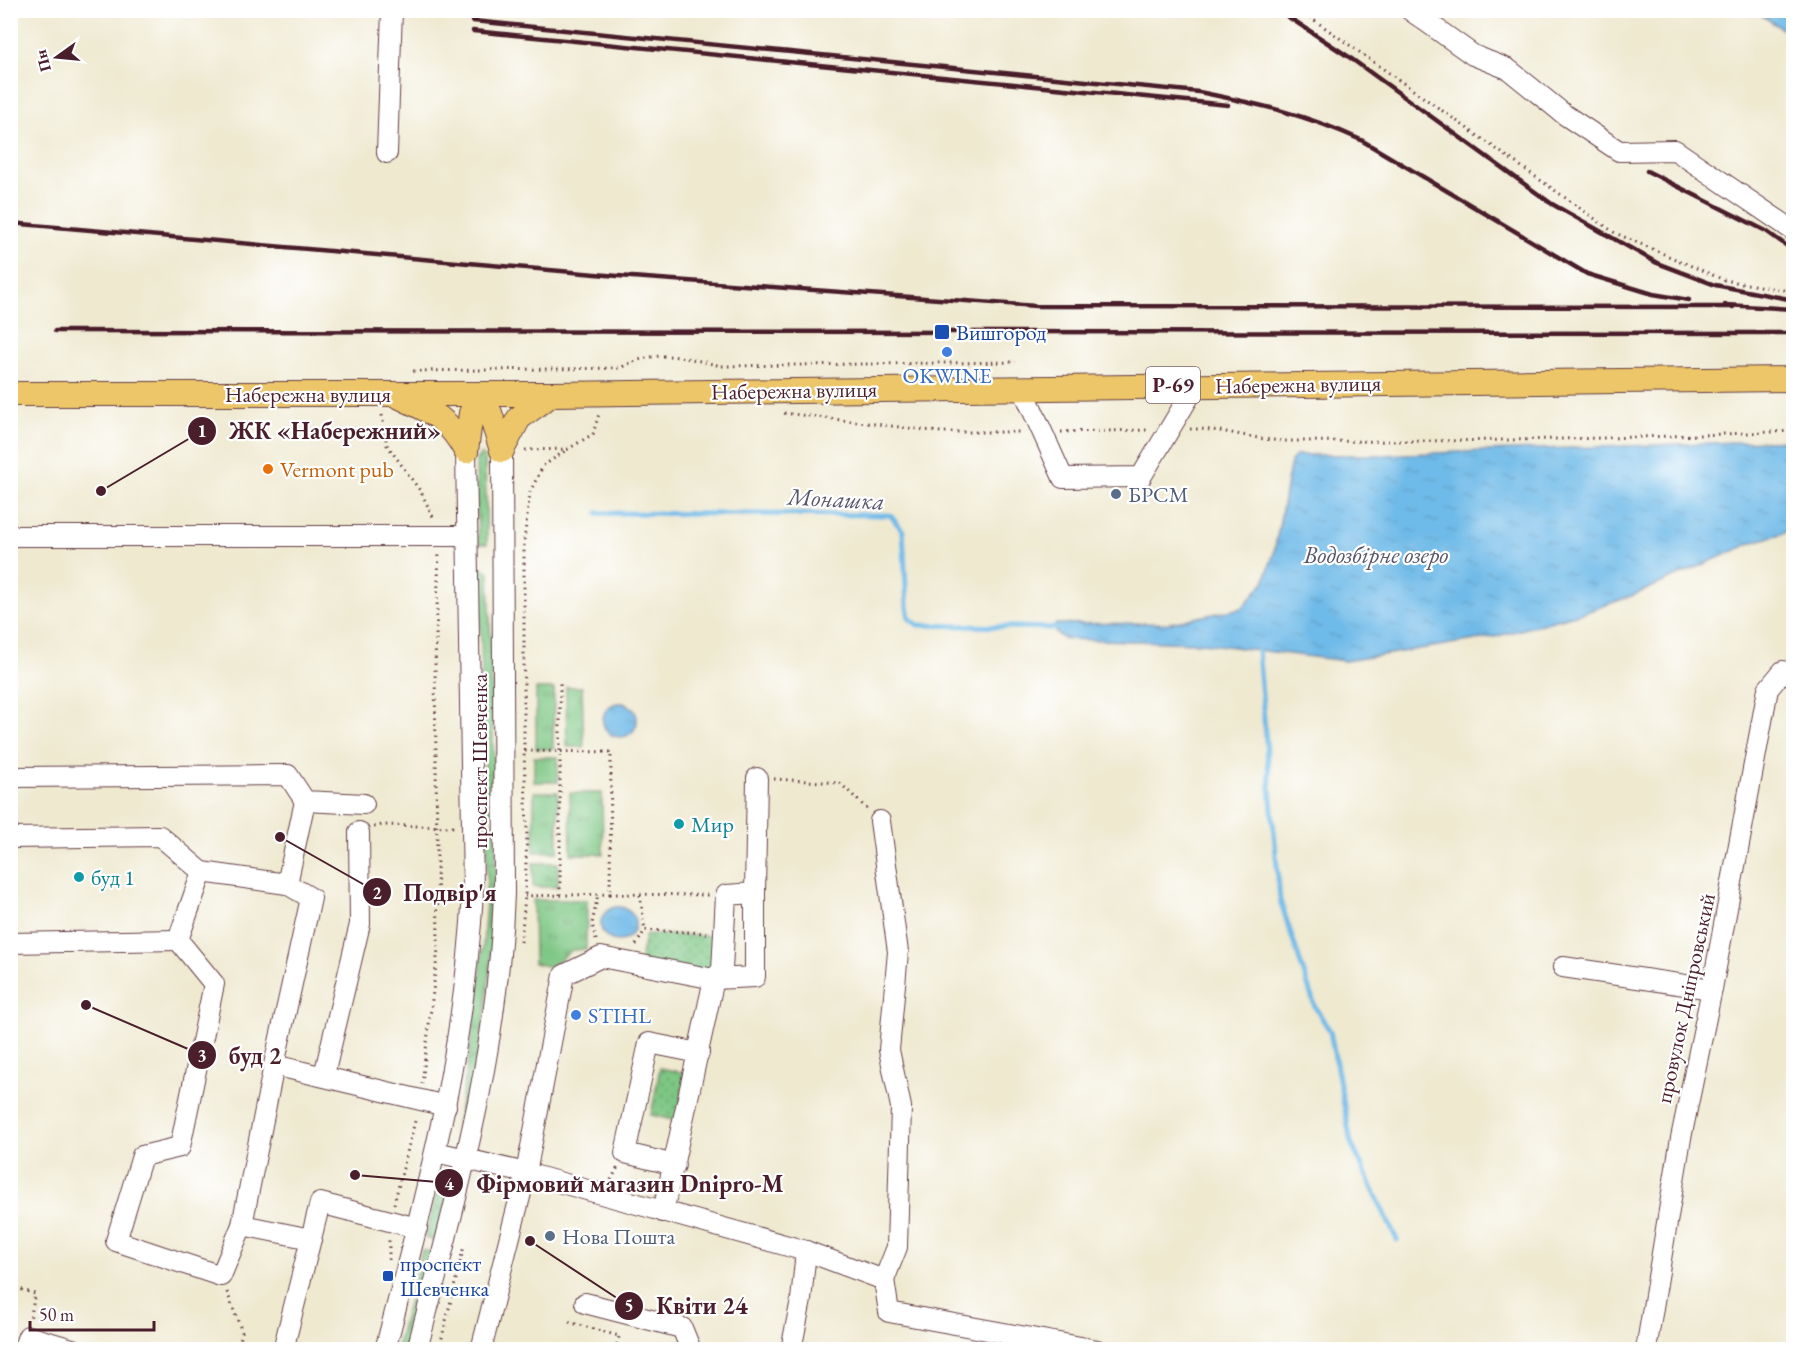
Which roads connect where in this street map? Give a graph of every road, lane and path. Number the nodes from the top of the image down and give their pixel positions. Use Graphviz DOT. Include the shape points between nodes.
graph roads {
  1 [pos="392,10"];
  2 [pos="1300,10"];
  3 [pos="1410,10"];
  4 [pos="387,153"];
  5 [pos="1794,231"];
  6 [pos="1794,292"];
  7 [pos="1016,362"];
  8 [pos="413,371"];
  9 [pos="1794,379"];
  10 [pos="1196,385"];
  11 [pos="1022,387"];
  12 [pos="10,394"];
  13 [pos="395,394"];
  14 [pos="480,394"];
  15 [pos="552,394"];
  16 [pos="610,412"];
  17 [pos="782,413"];
  18 [pos="1169,430"];
  19 [pos="1794,431"];
  20 [pos="1042,432"];
  21 [pos="466,450"];
  22 [pos="511,450"];
  23 [pos="10,536"];
  24 [pos="468,536"];
  25 [pos="468,558"];
  26 [pos="501,558"];
  27 [pos="435,665"];
  28 [pos="1794,673"];
  29 [pos="560,683"];
  30 [pos="524,751"];
  31 [pos="560,751"];
  32 [pos="10,777"];
  33 [pos="757,778"];
  34 [pos="305,801"];
  35 [pos="364,804"];
  36 [pos="880,821"];
  37 [pos="437,826"];
  38 [pos="359,832"];
  39 [pos="10,838"];
  40 [pos="202,872"];
  41 [pos="287,884"];
  42 [pos="755,893"];
  43 [pos="598,894"];
  44 [pos="610,894"];
  45 [pos="640,894"];
  46 [pos="560,895"];
  47 [pos="726,895"];
  48 [pos="525,896"];
  49 [pos="645,930"];
  50 [pos="724,934"];
  51 [pos="178,940"];
  52 [pos="10,943"];
  53 [pos="602,948"];
  54 [pos="632,948"];
  55 [pos="1563,967"];
  56 [pos="714,979"];
  57 [pos="1712,989"];
  58 [pos="699,1053"];
  59 [pos="274,1065"];
  60 [pos="324,1075"];
  61 [pos="420,1099"];
  62 [pos="446,1106"];
  63 [pos="436,1152"];
  64 [pos="625,1153"];
  65 [pos="467,1158"];
  66 [pos="675,1165"];
  67 [pos="526,1173"];
  68 [pos="604,1195"];
  69 [pos="663,1212"];
  70 [pos="390,1220"];
  71 [pos="242,1225"];
  72 [pos="417,1228"];
  73 [pos="311,1239"];
  74 [pos="806,1251"];
  75 [pos="388,1265"];
  76 [pos="221,1276"];
  77 [pos="884,1281"];
  78 [pos="10,1286"];
  79 [pos="585,1304"];
  80 [pos="568,1322"];
  81 [pos="25,1343"];
  82 [pos="76,1350"];
  83 [pos="238,1350"];
  84 [pos="283,1350"];
  85 [pos="385,1350"];
  86 [pos="417,1350"];
  87 [pos="481,1350"];
  88 [pos="615,1350"];
  89 [pos="691,1350"];
  90 [pos="791,1350"];
  91 [pos="1097,1350"];
  92 [pos="1646,1350"];
  1 -- 4 [label="street"];
  2 -- 6 [label="path" via="1615,233 1724,280"];
  3 -- 5 [label="street" via="1473,55 1508,69 1565,115 1620,151 1675,150"];
  7 -- 8 [label="path" via="721,366 678,355 640,357 620,368"];
  9 -- 10 [label="main road, Набережна вулиця / Р-69"];
  10 -- 11 [label="main road, Набережна вулиця / Р-69"];
  10 -- 18 [label="street"];
  11 -- 15 [label="main road, Набережна вулиця / Р-69"];
  11 -- 20 [label="street"];
  12 -- 13 [label="main road, Набережна вулиця / Р-69"];
  13 -- 14 [label="main road, Набережна вулиця / Р-69"];
  13 -- 21 [label="main road" via="439,415"];
  14 -- 15 [label="main road, Набережна вулиця / Р-69"];
  14 -- 21 [label="main road" via="471,413"];
  14 -- 22 [label="main road"];
  15 -- 22 [label="main road" via="519,418"];
  16 -- 22 [label="path" via="599,412 593,434 568,449"];
  17 -- 20 [label="path" via="941,432"];
  18 -- 19 [label="path" via="1200,429 1273,441 1431,442"];
  18 -- 20 [label="path"];
  18 -- 20 [label="street" via="1141,477 1063,478"];
  21 -- 24 [label="street, проспект Шевченка"];
  22 -- 26 [label="street, проспект Шевченка"];
  23 -- 24 [label="street"];
  24 -- 25 [label="street, проспект Шевченка"];
  25 -- 26 [label="street"];
  25 -- 62 [label="street, проспект Шевченка" via="473,891 470,959"];
  26 -- 65 [label="street, проспект Шевченка" via="502,958 487,1062"];
  27 -- 37 [label="path"];
  28 -- 57 [label="street, провулок Дніпровський" via="1783,671 1768,689"];
  29 -- 31 [label="path"];
  30 -- 31 [label="path"];
  31 -- 44 [label="path" via="610,752"];
  31 -- 46 [label="path"];
  32 -- 34 [label="street" via="288,775"];
  33 -- 36 [label="path" via="840,783"];
  33 -- 42 [label="street"];
  34 -- 35 [label="street"];
  34 -- 41 [label="street"];
  36 -- 77 [label="street" via="898,952 889,1050 901,1107 897,1247"];
  37 -- 38 [label="path" via="382,825"];
  37 -- 61 [label="path" via="438,949"];
  38 -- 60 [label="street" via="360,924"];
  39 -- 40 [label="street" via="160,836"];
  40 -- 41 [label="street"];
  40 -- 51 [label="street"];
  41 -- 59 [label="street" via="312,898"];
  42 -- 47 [label="street"];
  42 -- 56 [label="street" via="755,977"];
  43 -- 44 [label="path"];
  43 -- 46 [label="path"];
  43 -- 53 [label="path" via="592,924"];
  44 -- 45 [label="path"];
  45 -- 47 [label="path"];
  45 -- 49 [label="path"];
  46 -- 48 [label="path"];
  47 -- 50 [label="street"];
  49 -- 50 [label="path"];
  49 -- 54 [label="path" via="638,945"];
  50 -- 56 [label="street" via="722,970"];
  51 -- 52 [label="street"];
  51 -- 76 [label="street" via="214,984 212,995 180,1147 142,1156 116,1241"];
  55 -- 57 [label="street"];
  56 -- 58 [label="street"];
  56 -- 67 [label="street" via="601,957 564,975"];
  57 -- 92 [label="street, провулок Дніпровський" via="1681,1138"];
  58 -- 64 [label="street" via="649,1043"];
  58 -- 66 [label="street"];
  59 -- 60 [label="street"];
  59 -- 71 [label="street"];
  60 -- 61 [label="street"];
  61 -- 62 [label="street"];
  61 -- 70 [label="path"];
  62 -- 63 [label="street, проспект Шевченка"];
  63 -- 65 [label="street"];
  63 -- 72 [label="street, проспект Шевченка"];
  64 -- 66 [label="street"];
  64 -- 68 [label="path"];
  65 -- 67 [label="street"];
  65 -- 86 [label="street, проспект Шевченка"];
  66 -- 69 [label="street"];
  67 -- 68 [label="street"];
  67 -- 87 [label="street"];
  68 -- 69 [label="street"];
  69 -- 74 [label="street"];
  70 -- 72 [label="street"];
  70 -- 73 [label="street" via="320,1203"];
  70 -- 75 [label="path"];
  71 -- 73 [label="street"];
  71 -- 76 [label="street"];
  72 -- 85 [label="street, проспект Шевченка"];
  73 -- 84 [label="street"];
  74 -- 77 [label="street"];
  74 -- 90 [label="street"];
  76 -- 83 [label="path" via="242,1332"];
  77 -- 91 [label="street" via="889,1312"];
  78 -- 81 [label="path" via="34,1294"];
  79 -- 89 [label="street" via="682,1328"];
  80 -- 88 [label="path" via="619,1336"];
  81 -- 82 [label="street"];
}
